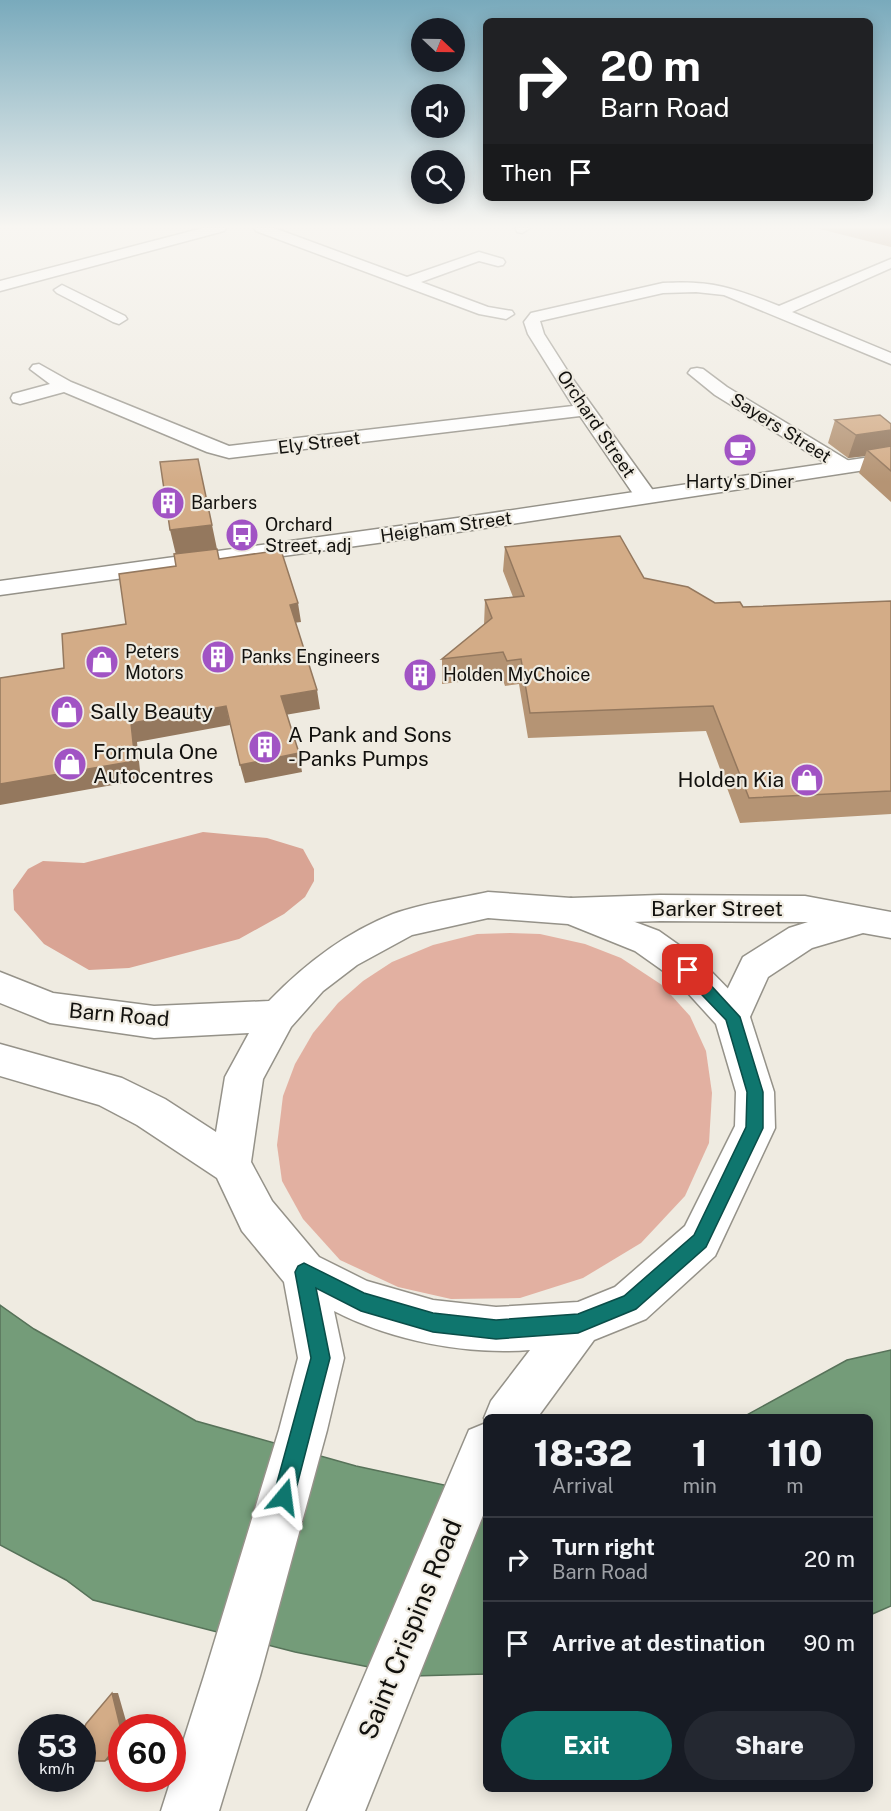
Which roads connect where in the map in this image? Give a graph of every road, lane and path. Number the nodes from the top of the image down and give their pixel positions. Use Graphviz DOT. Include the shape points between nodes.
graph roads {
  1 [pos="106,313"];
  2 [pos="496,313"];
  3 [pos="549,313"];
  4 [pos="774,313"];
  5 [pos="780,313"];
  6 [pos="506,314"];
  7 [pos="777,314"];
  8 [pos="119,319"];
  9 [pos="891,359"];
  10 [pos="39,369"];
  11 [pos="697,373"];
  12 [pos="65,386"];
  13 [pos="748,386"];
  14 [pos="721,391"];
  15 [pos="20,398"];
  16 [pos="584,410"];
  17 [pos="891,460"];
  18 [pos="842,465"];
  19 [pos="646,496"];
  20 [pos="0,588"];
  21 [pos="571,911"];
  22 [pos="876,923"];
  23 [pos="0,987"];
  24 [pos="278,1016"];
  25 [pos="732,1017"];
  26 [pos="0,1060"];
  27 [pos="231,1164"];
  28 [pos="304,1272"];
  29 [pos="578,1324"];
  30 [pos="511,1414"];
  31 [pos="483,1462"];
  32 [pos="190,1811"];
  33 [pos="336,1811"];
  1 -- 8 [label="street"];
  2 -- 6 [label="street"];
  3 -- 16 [label="street, Orchard Street" via="533,320 532,325"];
  4 -- 7 [label="street"];
  5 -- 7 [label="street"];
  7 -- 9 [label="street"];
  10 -- 12 [label="street, Ely Street"];
  11 -- 14 [label="street, Sayers Street"];
  12 -- 15 [label="street"];
  12 -- 16 [label="street, Ely Street" via="229,452"];
  13 -- 14 [label="street, Sayers Street"];
  14 -- 18 [label="street, Sayers Street"];
  16 -- 19 [label="street, Orchard Street"];
  17 -- 18 [label="street, Heigham Street"];
  18 -- 19 [label="street, Heigham Street"];
  19 -- 20 [label="street, Heigham Street"];
  21 -- 22 [label="street, Barker Street" via="804,909"];
  21 -- 24 [label="street" via="488,905 404,924 345,955 311,981"];
  21 -- 25 [label="street" via="646,941 688,970"];
  22 -- 25 [label="street, Barker Street" via="801,938 755,966"];
  23 -- 24 [label="street, Barn Road" via="50,1008 154,1022"];
  24 -- 27 [label="street" via="244,1077"];
  25 -- 29 [label="street" via="755,1092 754,1128 700,1241 630,1303"];
  26 -- 27 [label="street" via="108,1090 151,1112"];
  27 -- 28 [label="street" via="257,1216"];
  28 -- 29 [label="street" via="361,1302 433,1322 496,1330"];
  28 -- 32 [label="street" via="321,1358"];
  29 -- 30 [label="street, Saint Crispins Road"];
  31 -- 33 [label="street, Saint Crispins Road"];
}
